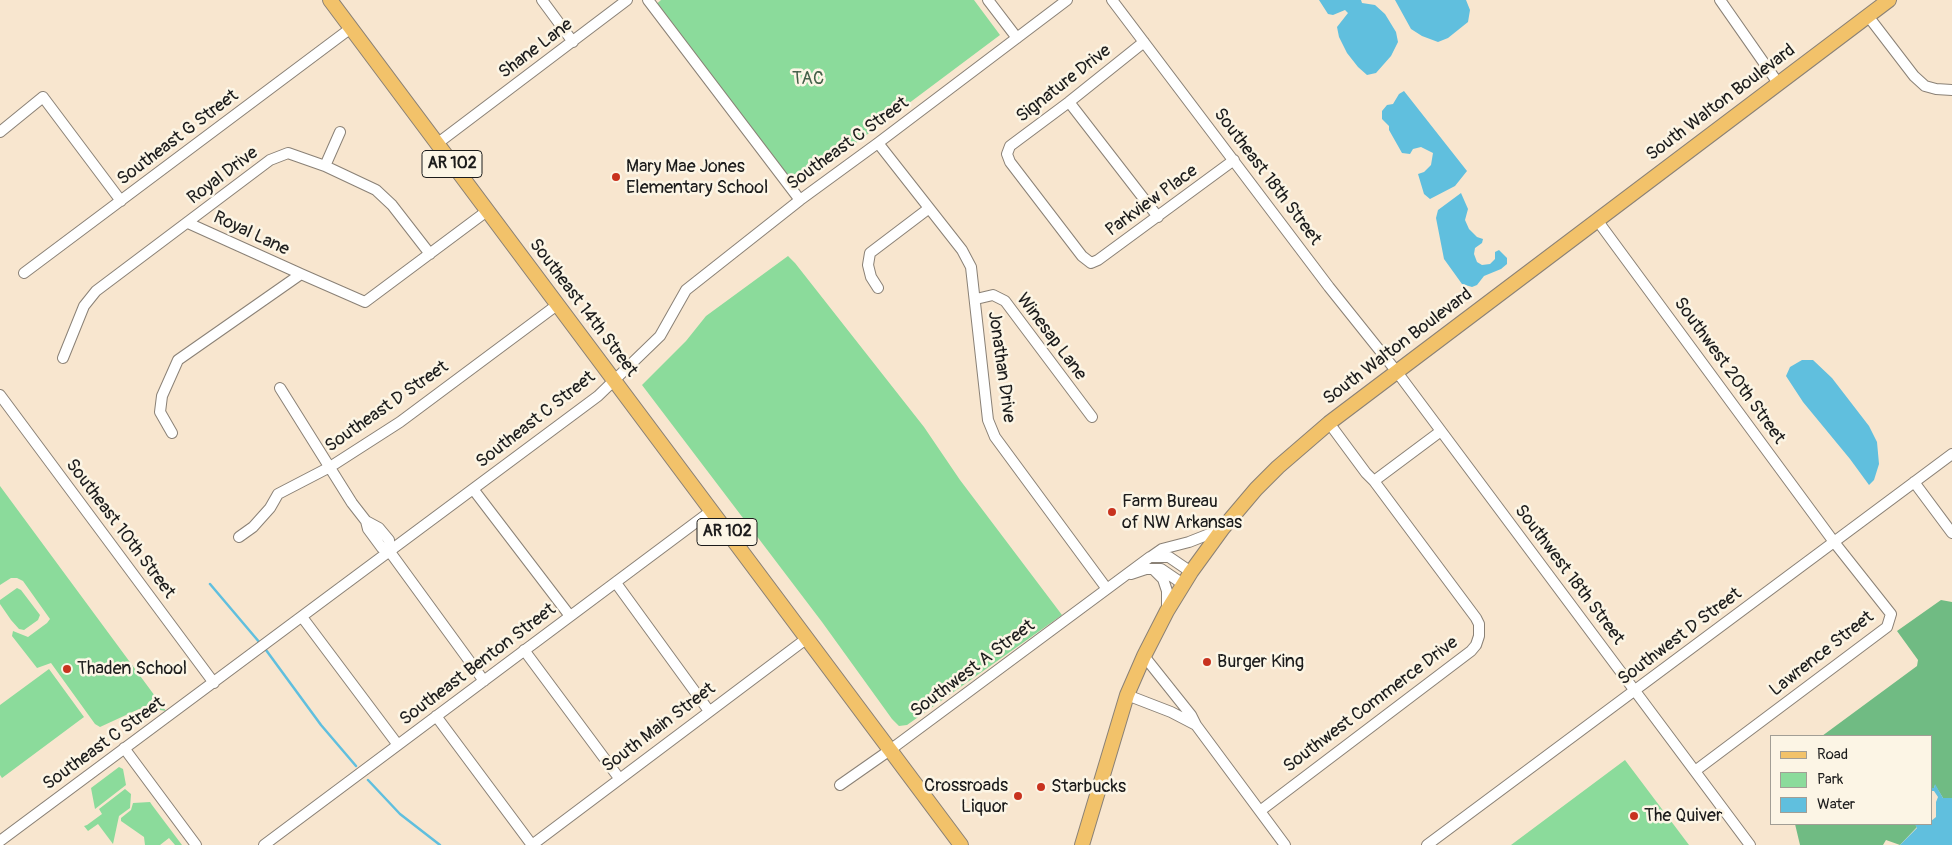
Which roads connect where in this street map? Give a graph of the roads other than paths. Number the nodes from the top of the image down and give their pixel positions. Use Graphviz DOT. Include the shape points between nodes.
graph roads {
  1 [pos="331,0"];
  2 [pos="542,0"];
  3 [pos="627,0"];
  4 [pos="648,0"];
  5 [pos="988,0"];
  6 [pos="1067,0"];
  7 [pos="1112,0"];
  8 [pos="1720,0"];
  9 [pos="1889,0"];
  10 [pos="1868,16"];
  11 [pos="351,28"];
  12 [pos="1017,38"];
  13 [pos="573,42"];
  14 [pos="1144,42"];
  15 [pos="1778,83"];
  16 [pos="1952,90"];
  17 [pos="1070,102"];
  18 [pos="0,132"];
  19 [pos="340,132"];
  20 [pos="878,143"];
  21 [pos="438,144"];
  22 [pos="1234,160"];
  23 [pos="325,166"];
  24 [pos="800,200"];
  25 [pos="121,201"];
  26 [pos="928,208"];
  27 [pos="488,212"];
  28 [pos="1158,217"];
  29 [pos="1597,220"];
  30 [pos="188,222"];
  31 [pos="430,254"];
  32 [pos="1088,260"];
  33 [pos="24,273"];
  34 [pos="301,274"];
  35 [pos="878,288"];
  36 [pos="976,299"];
  37 [pos="557,304"];
  38 [pos="63,358"];
  39 [pos="1397,372"];
  40 [pos="613,380"];
  41 [pos="280,388"];
  42 [pos="0,395"];
  43 [pos="1092,417"];
  44 [pos="1329,424"];
  45 [pos="1441,431"];
  46 [pos="172,433"];
  47 [pos="1952,454"];
  48 [pos="330,467"];
  49 [pos="1374,481"];
  50 [pos="1914,482"];
  51 [pos="474,490"];
  52 [pos="711,511"];
  53 [pos="1223,528"];
  54 [pos="1952,533"];
  55 [pos="239,537"];
  56 [pos="1834,542"];
  57 [pos="390,552"];
  58 [pos="1150,557"];
  59 [pos="1153,569"];
  60 [pos="1123,577"];
  61 [pos="1187,578"];
  62 [pos="616,582"];
  63 [pos="1107,589"];
  64 [pos="1167,611"];
  65 [pos="570,616"];
  66 [pos="302,617"];
  67 [pos="806,638"];
  68 [pos="524,650"];
  69 [pos="1144,656"];
  70 [pos="484,681"];
  71 [pos="214,683"];
  72 [pos="1635,690"];
  73 [pos="1127,696"];
  74 [pos="709,711"];
  75 [pos="436,716"];
  76 [pos="1196,725"];
  77 [pos="398,745"];
  78 [pos="124,748"];
  79 [pos="890,750"];
  80 [pos="1695,771"];
  81 [pos="619,778"];
  82 [pos="840,785"];
  83 [pos="1260,811"];
  84 [pos="0,841"];
  85 [pos="196,845"];
  86 [pos="264,845"];
  87 [pos="532,845"];
  88 [pos="960,845"];
  89 [pos="1082,845"];
  90 [pos="1285,845"];
  91 [pos="1427,845"];
  92 [pos="1750,845"];
  1 -- 11 [label="main road, Southeast 14th Street / AR 102"];
  2 -- 13 [label="street"];
  3 -- 13 [label="street, Shane Lane"];
  4 -- 24 [label="street"];
  5 -- 12 [label="street"];
  6 -- 12 [label="street, Southeast C Street"];
  7 -- 14 [label="street, Southeast 18th Street"];
  8 -- 15 [label="street"];
  9 -- 10 [label="main road, South Walton Boulevard"];
  10 -- 15 [label="main road, South Walton Boulevard"];
  10 -- 16 [label="street" via="1925,86"];
  11 -- 21 [label="main road, Southeast 14th Street / AR 102"];
  11 -- 25 [label="street, Southeast G Street"];
  12 -- 20 [label="street, Southeast C Street"];
  13 -- 21 [label="street, Shane Lane"];
  14 -- 17 [label="street, Signature Drive"];
  14 -- 22 [label="street, Southeast 18th Street"];
  15 -- 29 [label="main road, South Walton Boulevard"];
  17 -- 28 [label="street"];
  17 -- 32 [label="street, Signature Drive" via="1010,146 1007,154"];
  18 -- 25 [label="street" via="43,97"];
  19 -- 23 [label="street"];
  20 -- 24 [label="street, Southeast C Street"];
  20 -- 26 [label="street, Jonathan Drive"];
  21 -- 27 [label="main road, Southeast 14th Street / AR 102"];
  22 -- 28 [label="street, Parkview Place"];
  22 -- 39 [label="street, Southeast 18th Street"];
  23 -- 30 [label="street, Royal Drive" via="288,153 279,156"];
  23 -- 31 [label="street, Royal Drive" via="376,190 392,205"];
  24 -- 40 [label="street, Southeast C Street" via="686,290 660,336"];
  25 -- 33 [label="street, Southeast G Street"];
  26 -- 35 [label="street" via="870,253 868,265"];
  26 -- 36 [label="street, Jonathan Drive" via="972,267"];
  27 -- 31 [label="street"];
  27 -- 37 [label="main road, Southeast 14th Street / AR 102"];
  28 -- 32 [label="street, Parkview Place" via="1098,260 1090,263"];
  29 -- 39 [label="main road, South Walton Boulevard"];
  29 -- 56 [label="street, Southwest 20th Street"];
  30 -- 34 [label="street, Royal Lane"];
  30 -- 38 [label="street, Royal Drive" via="96,291 84,306"];
  31 -- 34 [label="street, Royal Lane" via="365,302"];
  34 -- 46 [label="street" via="178,360 162,396 160,412"];
  36 -- 43 [label="street, Winesap Lane" via="993,295 1005,300"];
  36 -- 63 [label="street, Jonathan Drive" via="988,420 995,437"];
  37 -- 40 [label="main road, Southeast 14th Street / AR 102"];
  37 -- 48 [label="street, Southeast D Street" via="400,422"];
  39 -- 44 [label="main road, South Walton Boulevard"];
  39 -- 45 [label="street, Southwest 18th Street"];
  40 -- 51 [label="street, Southeast C Street" via="598,396"];
  40 -- 52 [label="main road, Southeast 14th Street / AR 102"];
  41 -- 48 [label="street"];
  42 -- 71 [label="street, Southeast 10th Street"];
  44 -- 49 [label="street, Southwest Commerce Drive"];
  44 -- 53 [label="main road, South Walton Boulevard" via="1278,467"];
  45 -- 49 [label="street"];
  45 -- 72 [label="street, Southwest 18th Street"];
  47 -- 50 [label="street, Southwest D Street"];
  48 -- 55 [label="street, Southeast D Street" via="278,494 253,527"];
  48 -- 57 [label="street" via="368,529 382,548"];
  49 -- 83 [label="street, Southwest Commerce Drive" via="1476,618 1480,630 1478,640 1471,651"];
  50 -- 54 [label="street"];
  50 -- 56 [label="street, Southwest D Street"];
  51 -- 57 [label="street, Southeast C Street"];
  51 -- 65 [label="street"];
  52 -- 62 [label="street, Southeast Benton Street"];
  52 -- 67 [label="main road, Southeast 14th Street / AR 102"];
  53 -- 58 [label="street, Southwest A Street" via="1162,549"];
  53 -- 61 [label="main road, South Walton Boulevard"];
  56 -- 72 [label="street, Southwest D Street"];
  56 -- 80 [label="street, Lawrence Street" via="1891,614 1887,627"];
  57 -- 66 [label="street, Southeast C Street"];
  57 -- 70 [label="street"];
  58 -- 60 [label="street, Southwest A Street"];
  58 -- 61 [label="street" via="1169,557"];
  59 -- 60 [label="street, Southwest A Street"];
  59 -- 61 [label="street"];
  59 -- 64 [label="street" via="1163,579"];
  60 -- 63 [label="street, Southwest A Street"];
  61 -- 64 [label="main road, South Walton Boulevard"];
  62 -- 65 [label="street, Southeast Benton Street"];
  62 -- 74 [label="street"];
  63 -- 79 [label="street, Southwest A Street"];
  64 -- 69 [label="main road, South Walton Boulevard"];
  65 -- 68 [label="street, Southeast Benton Street"];
  66 -- 71 [label="street, Southeast C Street"];
  66 -- 77 [label="street"];
  67 -- 74 [label="street, South Main Street"];
  67 -- 79 [label="main road, AR 102"];
  68 -- 70 [label="street, Southeast Benton Street"];
  68 -- 81 [label="street"];
  69 -- 73 [label="main road, South Walton Boulevard"];
  69 -- 76 [label="street"];
  70 -- 75 [label="street, Southeast Benton Street"];
  71 -- 78 [label="street, Southeast C Street"];
  72 -- 80 [label="street, Southwest 18th Street"];
  72 -- 91 [label="street, Southwest D Street"];
  73 -- 76 [label="street"];
  73 -- 89 [label="main road, South Walton Boulevard"];
  74 -- 81 [label="street, South Main Street"];
  75 -- 77 [label="street, Southeast Benton Street"];
  75 -- 87 [label="street"];
  76 -- 83 [label="street"];
  77 -- 86 [label="street, Southeast Benton Street"];
  78 -- 84 [label="street, Southeast C Street"];
  78 -- 85 [label="street"];
  79 -- 82 [label="street, Southwest A Street"];
  79 -- 88 [label="main road, AR 102"];
  80 -- 92 [label="street, Southwest 18th Street"];
  81 -- 87 [label="street, South Main Street"];
  83 -- 90 [label="street"];
}
